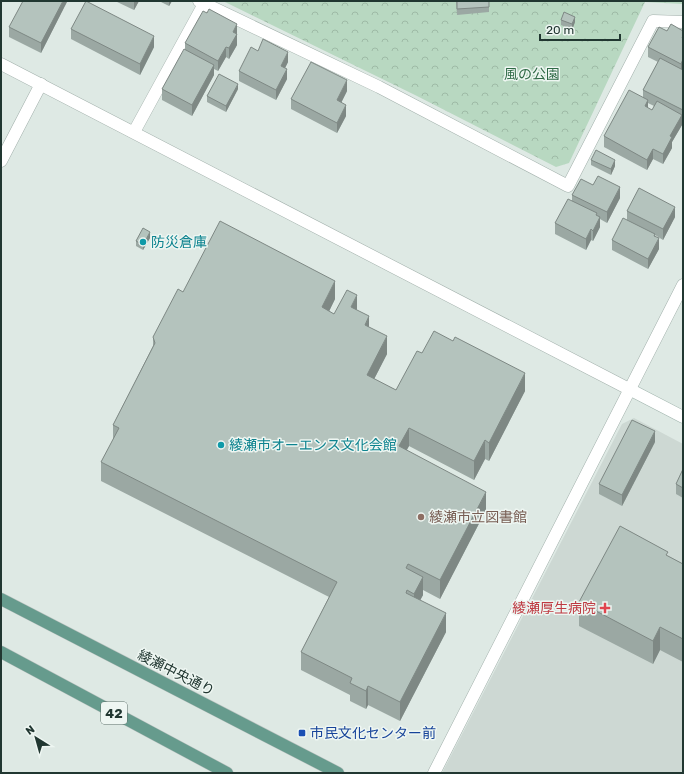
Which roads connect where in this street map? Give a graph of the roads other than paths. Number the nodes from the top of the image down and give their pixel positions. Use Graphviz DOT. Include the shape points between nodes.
graph roads {
  1 [pos="202,2"];
  2 [pos="683,22"];
  3 [pos="1,64"];
  4 [pos="41,84"];
  5 [pos="134,132"];
  6 [pos="1,161"];
  7 [pos="683,285"];
  8 [pos="629,389"];
  9 [pos="683,417"];
  10 [pos="1,599"];
  11 [pos="1,652"];
  12 [pos="227,773"];
  13 [pos="338,773"];
  14 [pos="434,773"];
  1 -- 2 [label="street" via="379,87 568,186 653,21"];
  1 -- 5 [label="street"];
  3 -- 4 [label="street"];
  4 -- 5 [label="street"];
  4 -- 6 [label="street"];
  5 -- 8 [label="street"];
  7 -- 8 [label="street"];
  8 -- 9 [label="street"];
  8 -- 14 [label="street"];
  10 -- 13 [label="main road, 綾瀬中央通り"];
  11 -- 12 [label="main road, 42"];
}
